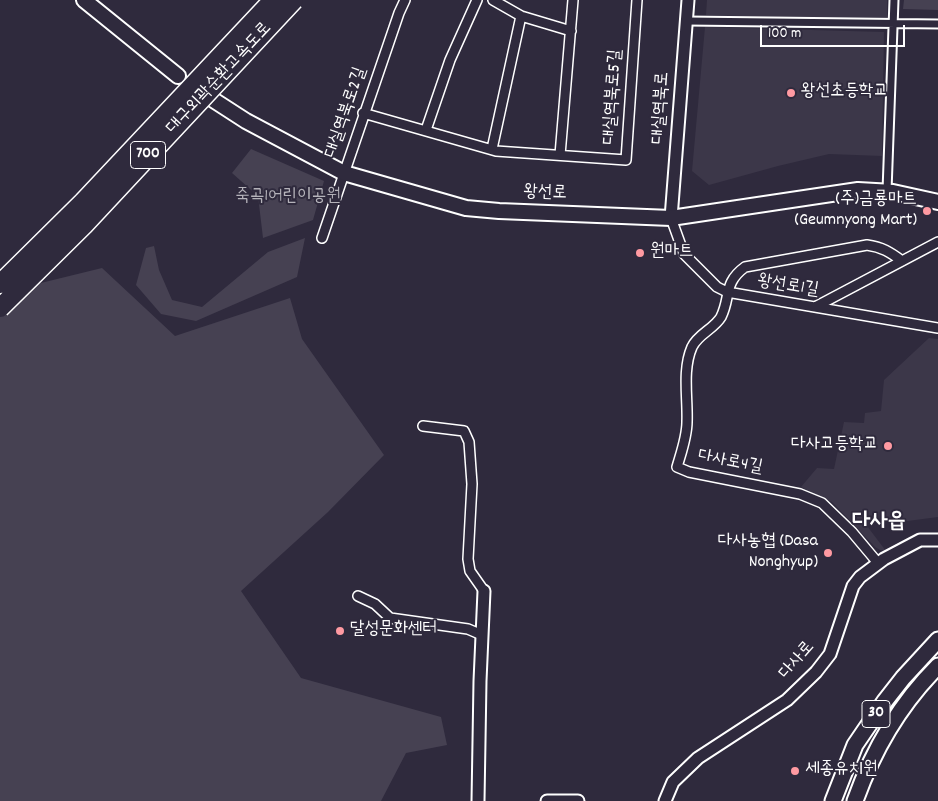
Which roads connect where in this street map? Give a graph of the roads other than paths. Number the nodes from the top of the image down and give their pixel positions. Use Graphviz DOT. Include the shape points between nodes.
graph roads {
  1 [pos="84,0"];
  2 [pos="273,0"];
  3 [pos="294,0"];
  4 [pos="405,0"];
  5 [pos="477,0"];
  6 [pos="493,0"];
  7 [pos="573,0"];
  8 [pos="637,0"];
  9 [pos="688,0"];
  10 [pos="894,0"];
  11 [pos="522,16"];
  12 [pos="686,22"];
  13 [pos="893,24"];
  14 [pos="938,24"];
  15 [pos="570,31"];
  16 [pos="178,76"];
  17 [pos="198,90"];
  18 [pos="363,113"];
  19 [pos="426,130"];
  20 [pos="492,150"];
  21 [pos="560,155"];
  22 [pos="344,173"];
  23 [pos="888,192"];
  24 [pos="938,202"];
  25 [pos="671,218"];
  26 [pos="322,238"];
  27 [pos="938,242"];
  28 [pos="902,261"];
  29 [pos="0,284"];
  30 [pos="727,292"];
  31 [pos="815,307"];
  32 [pos="0,308"];
  33 [pos="938,328"];
  34 [pos="423,426"];
  35 [pos="938,540"];
  36 [pos="878,563"];
  37 [pos="484,591"];
  38 [pos="358,596"];
  39 [pos="482,635"];
  40 [pos="938,640"];
  41 [pos="938,666"];
  42 [pos="478,801"];
  43 [pos="547,801"];
  44 [pos="578,801"];
  45 [pos="666,801"];
  46 [pos="833,801"];
  47 [pos="855,801"];
  1 -- 16 [label="main road"];
  2 -- 29 [label="highway, 대구외곽순환고속도로 / 700, bridge" via="90,195"];
  3 -- 32 [label="highway, 대구외곽순환고속도로 / 700, bridge" via="84,224"];
  4 -- 18 [label="street, 대실역북로2길"];
  5 -- 19 [label="street" via="450,60"];
  6 -- 11 [label="street"];
  7 -- 15 [label="street"];
  8 -- 21 [label="street, 대실역북로5길" via="626,160"];
  9 -- 12 [label="street, 대실역북로"];
  10 -- 13 [label="street"];
  11 -- 15 [label="street"];
  11 -- 20 [label="street"];
  12 -- 13 [label="street"];
  12 -- 25 [label="street, 대실역북로"];
  13 -- 14 [label="street"];
  13 -- 23 [label="street"];
  15 -- 21 [label="street"];
  16 -- 17 [label="street, 왕선로"];
  17 -- 22 [label="main road, 왕선로" via="246,121"];
  18 -- 19 [label="street, 대실역북로5길"];
  18 -- 22 [label="street, 대실역북로2길"];
  19 -- 20 [label="street, 대실역북로5길"];
  20 -- 21 [label="street, 대실역북로5길"];
  22 -- 25 [label="main road, 왕선로" via="466,208"];
  22 -- 26 [label="street, 대실역북로2길"];
  23 -- 24 [label="main road, 왕선로"];
  23 -- 25 [label="main road, 왕선로" via="858,190"];
  25 -- 30 [label="street, 왕선로1길" via="684,254 717,287"];
  27 -- 28 [label="street"];
  28 -- 30 [label="street" via="881,247 855,246 745,267 732,280"];
  28 -- 31 [label="street"];
  30 -- 31 [label="street, 왕선로1길"];
  30 -- 36 [label="street, 다사로4길" via="720,318 693,344 689,355 687,424 677,467 800,494 822,503"];
  31 -- 33 [label="street, 왕선로1길"];
  34 -- 37 [label="street" via="464,431 469,442 472,484 468,559 470,571"];
  35 -- 36 [label="street, 다사로" via="920,540"];
  36 -- 45 [label="street, 다사로" via="853,586 830,654 816,672 787,700 698,758 673,782"];
  37 -- 39 [label="street"];
  38 -- 39 [label="street" via="375,604 390,618 468,629"];
  39 -- 42 [label="street"];
  40 -- 46 [label="main road, 30" via="884,701 855,745"];
  41 -- 47 [label="main road, 30" via="909,697 896,718 872,758"];
  43 -- 44 [label="street"];
}
